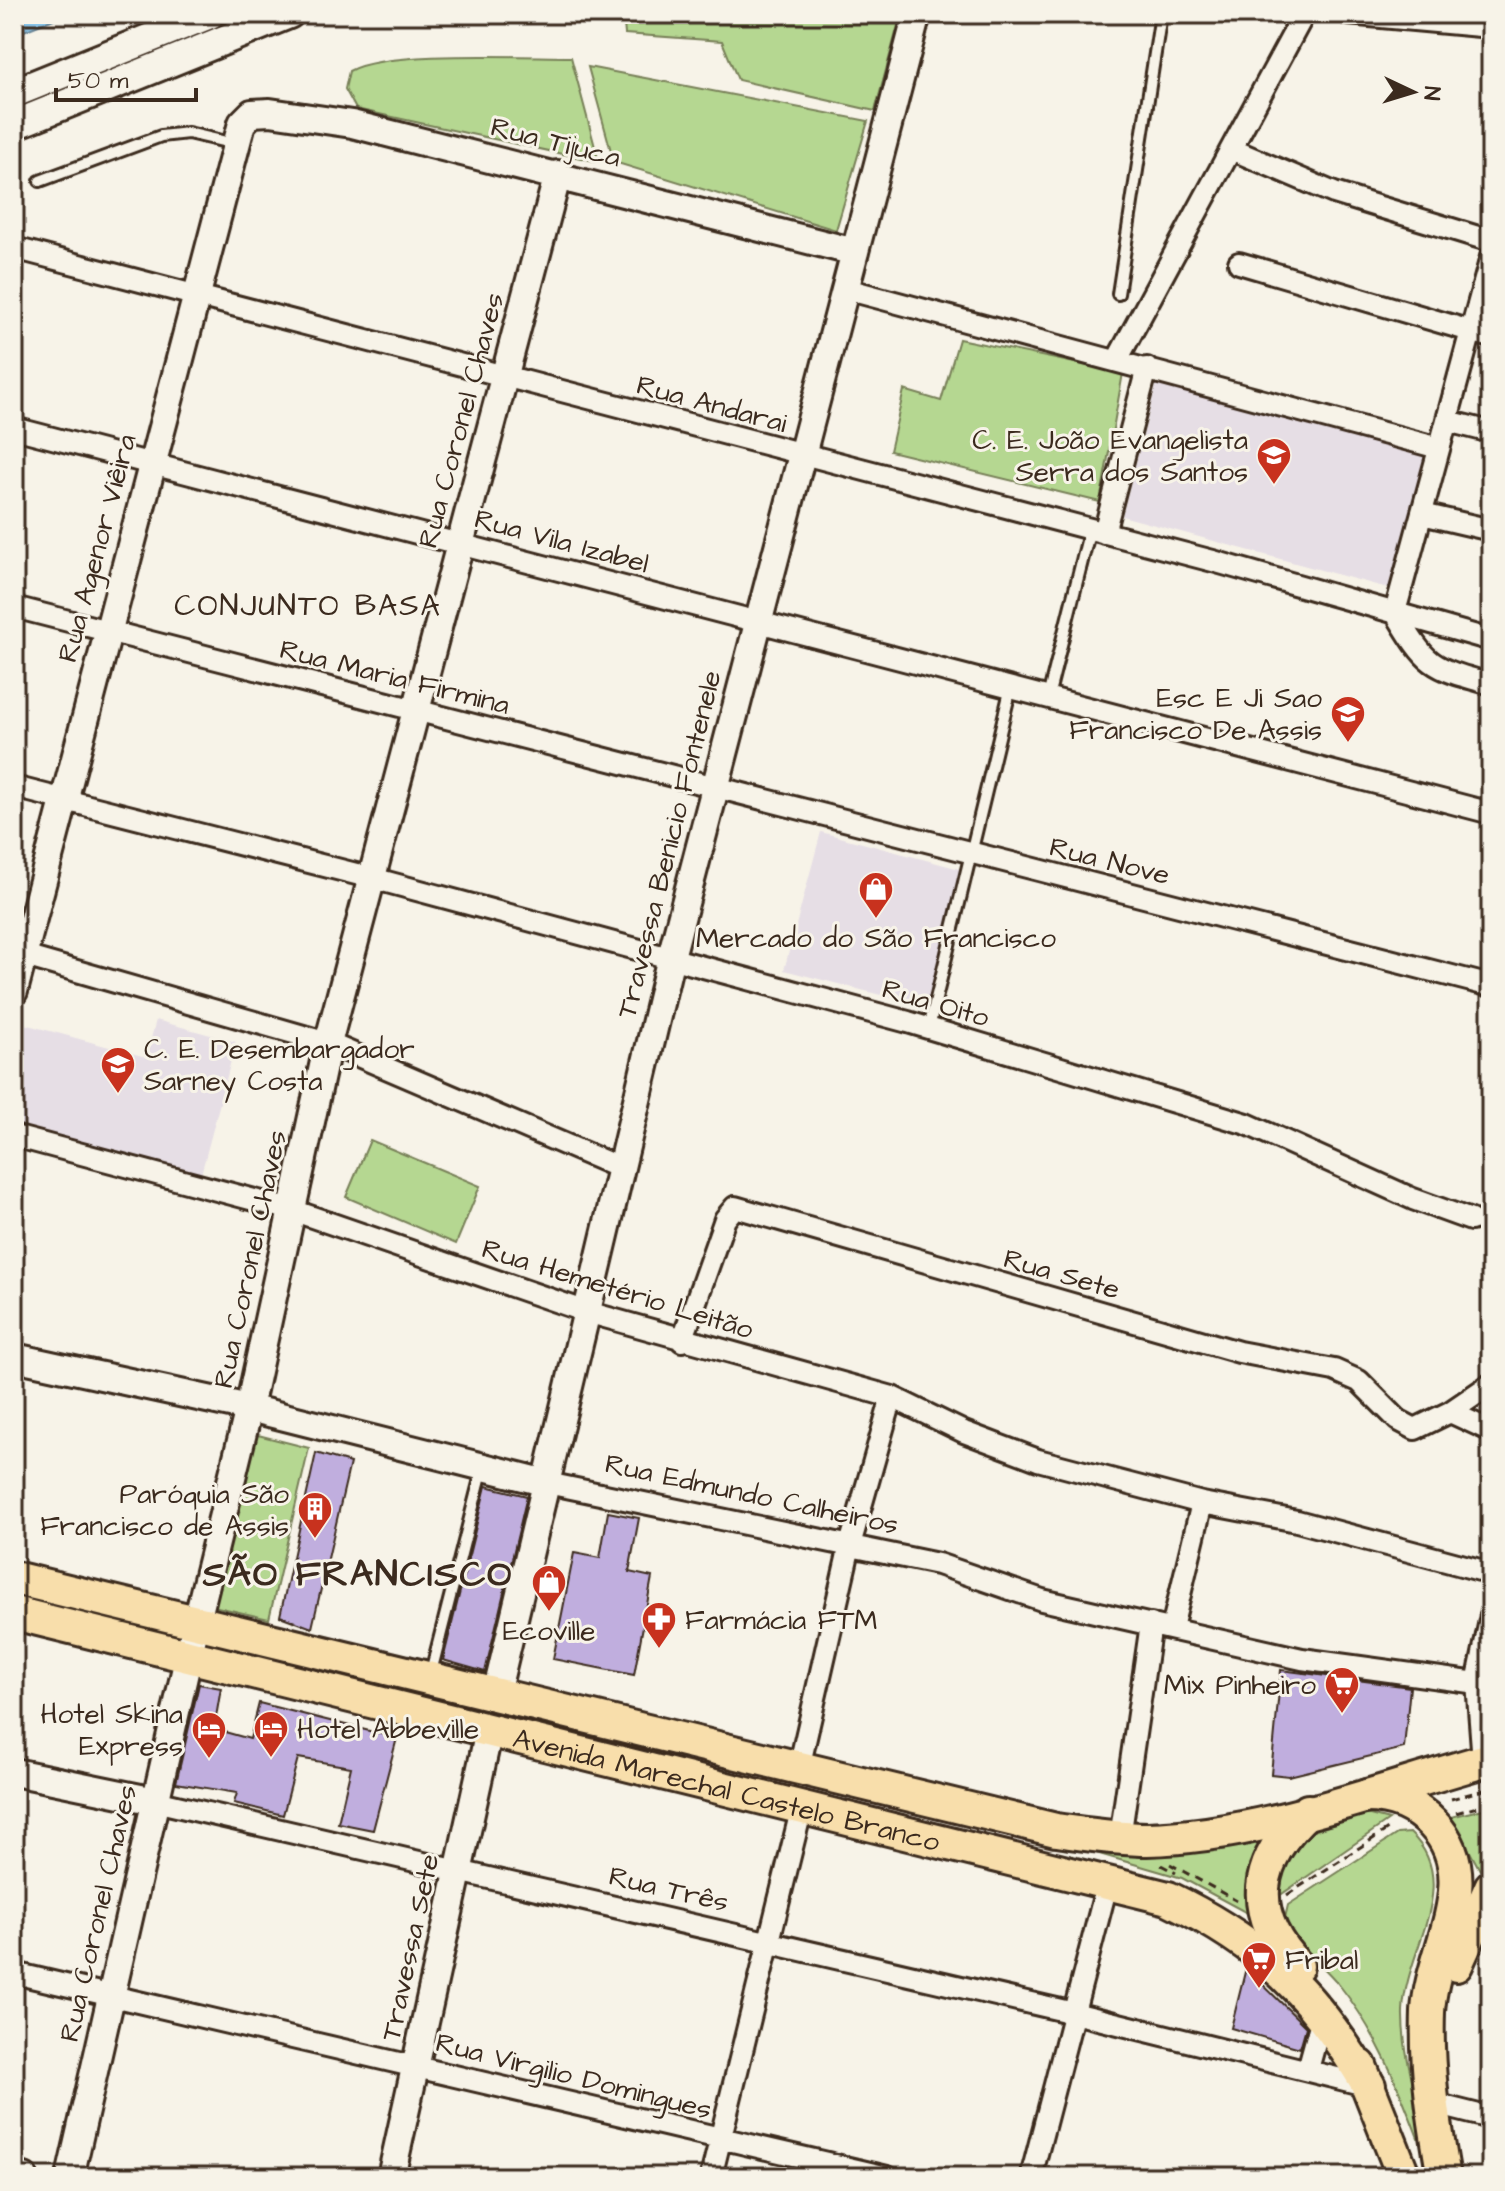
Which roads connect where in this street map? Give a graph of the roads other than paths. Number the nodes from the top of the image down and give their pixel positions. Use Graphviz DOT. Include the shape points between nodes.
graph roads {
  1 [pos="210,14"];
  2 [pos="289,14"];
  3 [pos="917,14"];
  4 [pos="1161,14"];
  5 [pos="1304,14"];
  6 [pos="1348,14"];
  7 [pos="236,25"];
  8 [pos="1491,27"];
  9 [pos="14,93"];
  10 [pos="14,125"];
  11 [pos="240,134"];
  12 [pos="1231,149"];
  13 [pos="558,174"];
  14 [pos="40,181"];
  15 [pos="1491,241"];
  16 [pos="14,248"];
  17 [pos="855,252"];
  18 [pos="1491,257"];
  19 [pos="1239,263"];
  20 [pos="846,289"];
  21 [pos="1118,294"];
  22 [pos="195,296"];
  23 [pos="1482,335"];
  24 [pos="1117,360"];
  25 [pos="1147,368"];
  26 [pos="504,378"];
  27 [pos="1447,421"];
  28 [pos="14,428"];
  29 [pos="1491,432"];
  30 [pos="1439,448"];
  31 [pos="802,455"];
  32 [pos="152,463"];
  33 [pos="1422,514"];
  34 [pos="1491,530"];
  35 [pos="1097,531"];
  36 [pos="461,541"];
  37 [pos="14,607"];
  38 [pos="1395,612"];
  39 [pos="757,621"];
  40 [pos="106,631"];
  41 [pos="1491,640"];
  42 [pos="1491,684"];
  43 [pos="1011,687"];
  44 [pos="1048,697"];
  45 [pos="416,710"];
  46 [pos="14,787"];
  47 [pos="716,788"];
  48 [pos="62,799"];
  49 [pos="1491,813"];
  50 [pos="971,854"];
  51 [pos="372,878"];
  52 [pos="19,954"];
  53 [pos="671,957"];
  54 [pos="1491,986"];
  55 [pos="14,991"];
  56 [pos="929,1028"];
  57 [pos="328,1043"];
  58 [pos="14,1136"];
  59 [pos="620,1168"];
  60 [pos="292,1210"];
  61 [pos="1471,1220"];
  62 [pos="587,1312"];
  63 [pos="682,1341"];
  64 [pos="14,1357"];
  65 [pos="1491,1384"];
  66 [pos="892,1397"];
  67 [pos="249,1408"];
  68 [pos="1450,1412"];
  69 [pos="1491,1431"];
  70 [pos="483,1466"];
  71 [pos="547,1483"];
  72 [pos="1202,1503"];
  73 [pos="850,1545"];
  74 [pos="1491,1573"];
  75 [pos="14,1578"];
  76 [pos="14,1613"];
  77 [pos="1491,1615"];
  78 [pos="197,1622"];
  79 [pos="1162,1626"];
  80 [pos="188,1657"];
  81 [pos="429,1678"];
  82 [pos="1477,1683"];
  83 [pos="496,1694"];
  84 [pos="489,1731"];
  85 [pos="799,1768"];
  86 [pos="1488,1770"];
  87 [pos="14,1772"];
  88 [pos="1363,1796"];
  89 [pos="155,1801"];
  90 [pos="802,1807"];
  91 [pos="1308,1811"];
  92 [pos="1120,1838"];
  93 [pos="458,1871"];
  94 [pos="1108,1881"];
  95 [pos="1489,1893"];
  96 [pos="768,1945"];
  97 [pos="14,1973"];
  98 [pos="111,1995"];
  99 [pos="1074,2013"];
  100 [pos="1323,2014"];
  101 [pos="415,2065"];
  102 [pos="1308,2069"];
  103 [pos="1369,2086"];
  104 [pos="1430,2090"];
  105 [pos="1491,2118"];
  106 [pos="720,2139"];
  107 [pos="14,2175"];
  108 [pos="24,2177"];
  109 [pos="70,2177"];
  110 [pos="391,2177"];
  111 [pos="711,2177"];
  112 [pos="887,2177"];
  113 [pos="1031,2177"];
  114 [pos="1404,2177"];
  115 [pos="1444,2177"];
  1 -- 9 [label="main road"];
  2 -- 7 [label="main road"];
  3 -- 17 [label="street, Travessa Benicio Fontenele"];
  4 -- 21 [label="lane"];
  5 -- 12 [label="street"];
  6 -- 8 [label="street"];
  7 -- 10 [label="main road"];
  11 -- 13 [label="street, Rua Tijuca" via="252,113 292,114 395,133"];
  11 -- 14 [label="lane" via="161,136"];
  11 -- 22 [label="street, Rua Agenor Viêira"];
  12 -- 15 [label="street" via="1334,193"];
  12 -- 24 [label="street"];
  13 -- 17 [label="street, Rua Tijuca"];
  13 -- 26 [label="street, Rua Coronel Chaves"];
  16 -- 22 [label="street, Rua Andarai"];
  17 -- 20 [label="street, Travessa Benicio Fontenele"];
  18 -- 23 [label="street"];
  19 -- 23 [label="street"];
  20 -- 24 [label="street"];
  20 -- 31 [label="street, Travessa Benicio Fontenele"];
  22 -- 26 [label="street, Rua Andarai"];
  22 -- 32 [label="street, Rua Agenor Viêira"];
  23 -- 27 [label="street"];
  24 -- 25 [label="street"];
  25 -- 30 [label="street"];
  25 -- 35 [label="street"];
  26 -- 31 [label="street, Rua Andarai"];
  26 -- 36 [label="street, Rua Coronel Chaves"];
  27 -- 29 [label="street"];
  27 -- 30 [label="street"];
  28 -- 32 [label="street, Rua Vila Izabel"];
  30 -- 33 [label="street"];
  31 -- 35 [label="street, Rua Andarai"];
  31 -- 39 [label="street, Travessa Benicio Fontenele"];
  32 -- 36 [label="street, Rua Vila Izabel"];
  32 -- 40 [label="street, Rua Agenor Viêira"];
  33 -- 34 [label="street"];
  33 -- 38 [label="street"];
  35 -- 38 [label="street, Rua Andarai"];
  35 -- 44 [label="lane"];
  36 -- 39 [label="street, Rua Vila Izabel"];
  36 -- 45 [label="street, Rua Coronel Chaves"];
  37 -- 40 [label="street, Rua Maria Firmina"];
  38 -- 41 [label="street, Rua Andarai"];
  38 -- 42 [label="street" via="1422,656 1445,671"];
  39 -- 43 [label="street, Rua Vila Izabel"];
  39 -- 47 [label="street, Travessa Benicio Fontenele"];
  40 -- 45 [label="street, Rua Maria Firmina"];
  40 -- 48 [label="street, Rua Agenor Viêira"];
  43 -- 44 [label="street, Rua Vila Izabel"];
  43 -- 50 [label="lane"];
  44 -- 49 [label="street, Rua Vila Izabel"];
  45 -- 47 [label="street, Rua Maria Firmina"];
  45 -- 51 [label="street, Rua Coronel Chaves"];
  46 -- 48 [label="street, Rua Oito"];
  47 -- 50 [label="street, Rua Nove"];
  47 -- 53 [label="street, Travessa Benicio Fontenele"];
  48 -- 51 [label="street, Rua Oito"];
  48 -- 52 [label="street, Rua Agenor Viêira"];
  50 -- 54 [label="street, Rua Nove"];
  50 -- 56 [label="lane"];
  51 -- 53 [label="street, Rua Oito"];
  51 -- 57 [label="street, Rua Coronel Chaves"];
  52 -- 55 [label="street, Rua Agenor Viêira"];
  52 -- 57 [label="street"];
  53 -- 56 [label="street, Rua Oito"];
  53 -- 59 [label="street, Travessa Benicio Fontenele"];
  56 -- 61 [label="street, Rua Oito" via="1247,1124"];
  57 -- 59 [label="street"];
  57 -- 60 [label="street, Rua Coronel Chaves"];
  58 -- 60 [label="street, Rua Hemetério Leitão"];
  59 -- 62 [label="street, Travessa Benicio Fontenele"];
  60 -- 62 [label="street, Rua Hemetério Leitão"];
  60 -- 67 [label="street, Rua Coronel Chaves"];
  62 -- 63 [label="street, Rua Hemetério Leitão"];
  62 -- 71 [label="street, Travessa Benicio Fontenele"];
  63 -- 66 [label="street, Rua Hemetério Leitão"];
  63 -- 68 [label="street, Rua Sete" via="729,1211 744,1208 1239,1352 1334,1370 1359,1381 1398,1420 1415,1429"];
  64 -- 67 [label="street, Rua Edmundo Calheiros"];
  65 -- 68 [label="street, Rua Sete"];
  66 -- 72 [label="street, Rua Hemetério Leitão" via="1038,1460"];
  66 -- 73 [label="street"];
  67 -- 70 [label="street, Rua Edmundo Calheiros"];
  67 -- 78 [label="street, Rua Coronel Chaves"];
  68 -- 69 [label="street"];
  70 -- 71 [label="street, Rua Edmundo Calheiros"];
  70 -- 81 [label="lane"];
  71 -- 73 [label="street, Rua Edmundo Calheiros"];
  71 -- 83 [label="street, Travessa Benicio Fontenele"];
  72 -- 74 [label="street, Rua Hemetério Leitão" via="1297,1521"];
  72 -- 79 [label="street"];
  73 -- 79 [label="street, Rua Edmundo Calheiros" via="938,1564 1042,1600"];
  73 -- 85 [label="street"];
  75 -- 78 [label="main road, Avenida Marechal Castelo Branco"];
  76 -- 80 [label="main road, Avenida Marechal Castelo Branco"];
  77 -- 82 [label="street"];
  78 -- 80 [label="street, Rua Coronel Chaves"];
  78 -- 81 [label="main road, Avenida Marechal Castelo Branco"];
  79 -- 82 [label="street, Rua Edmundo Calheiros" via="1302,1659"];
  79 -- 92 [label="street"];
  80 -- 84 [label="main road, Avenida Marechal Castelo Branco"];
  80 -- 89 [label="street, Rua Coronel Chaves"];
  81 -- 83 [label="main road, Avenida Marechal Castelo Branco"];
  82 -- 86 [label="street"];
  83 -- 85 [label="main road, Avenida Marechal Castelo Branco"];
  84 -- 90 [label="main road, Avenida Marechal Castelo Branco"];
  84 -- 93 [label="street, Travessa Sete"];
  85 -- 92 [label="main road, Avenida Marechal Castelo Branco" via="1056,1830"];
  86 -- 88 [label="main road, Avenida Marechal Castelo Branco"];
  87 -- 89 [label="street, Rua Três"];
  88 -- 91 [label="main road, Avenida Marechal Castelo Branco"];
  88 -- 104 [label="main road" via="1390,1798 1417,1810 1439,1831 1453,1858 1452,1911 1430,1998"];
  89 -- 93 [label="street, Rua Três"];
  89 -- 98 [label="street, Rua Coronel Chaves"];
  90 -- 94 [label="main road, Avenida Marechal Castelo Branco"];
  90 -- 96 [label="street"];
  91 -- 92 [label="main road, Avenida Marechal Castelo Branco" via="1200,1835"];
  91 -- 103 [label="main road" via="1270,1857 1263,1905 1276,1943 1330,2007"];
  93 -- 96 [label="street, Rua Três"];
  93 -- 101 [label="street, Travessa Sete"];
  94 -- 99 [label="street"];
  94 -- 100 [label="main road, Avenida Marechal Castelo Branco" via="1168,1898 1226,1930 1262,1955"];
  95 -- 104 [label="main road" via="1453,1974"];
  96 -- 99 [label="street, Rua Três"];
  96 -- 106 [label="street"];
  97 -- 98 [label="street, Rua Virgilio Domingues"];
  98 -- 101 [label="street, Rua Virgilio Domingues"];
  98 -- 109 [label="street, Rua Coronel Chaves"];
  99 -- 102 [label="street, Rua Três"];
  99 -- 113 [label="street"];
  100 -- 102 [label="street"];
  100 -- 103 [label="main road, Avenida Marechal Castelo Branco"];
  101 -- 106 [label="street, Rua Virgilio Domingues"];
  101 -- 110 [label="street, Travessa Sete"];
  102 -- 103 [label="street, Rua Três"];
  103 -- 114 [label="main road"];
  104 -- 105 [label="street"];
  104 -- 115 [label="main road"];
  106 -- 111 [label="street"];
  106 -- 112 [label="street, Rua Virgilio Domingues"];
  107 -- 108 [label="street"];
}
